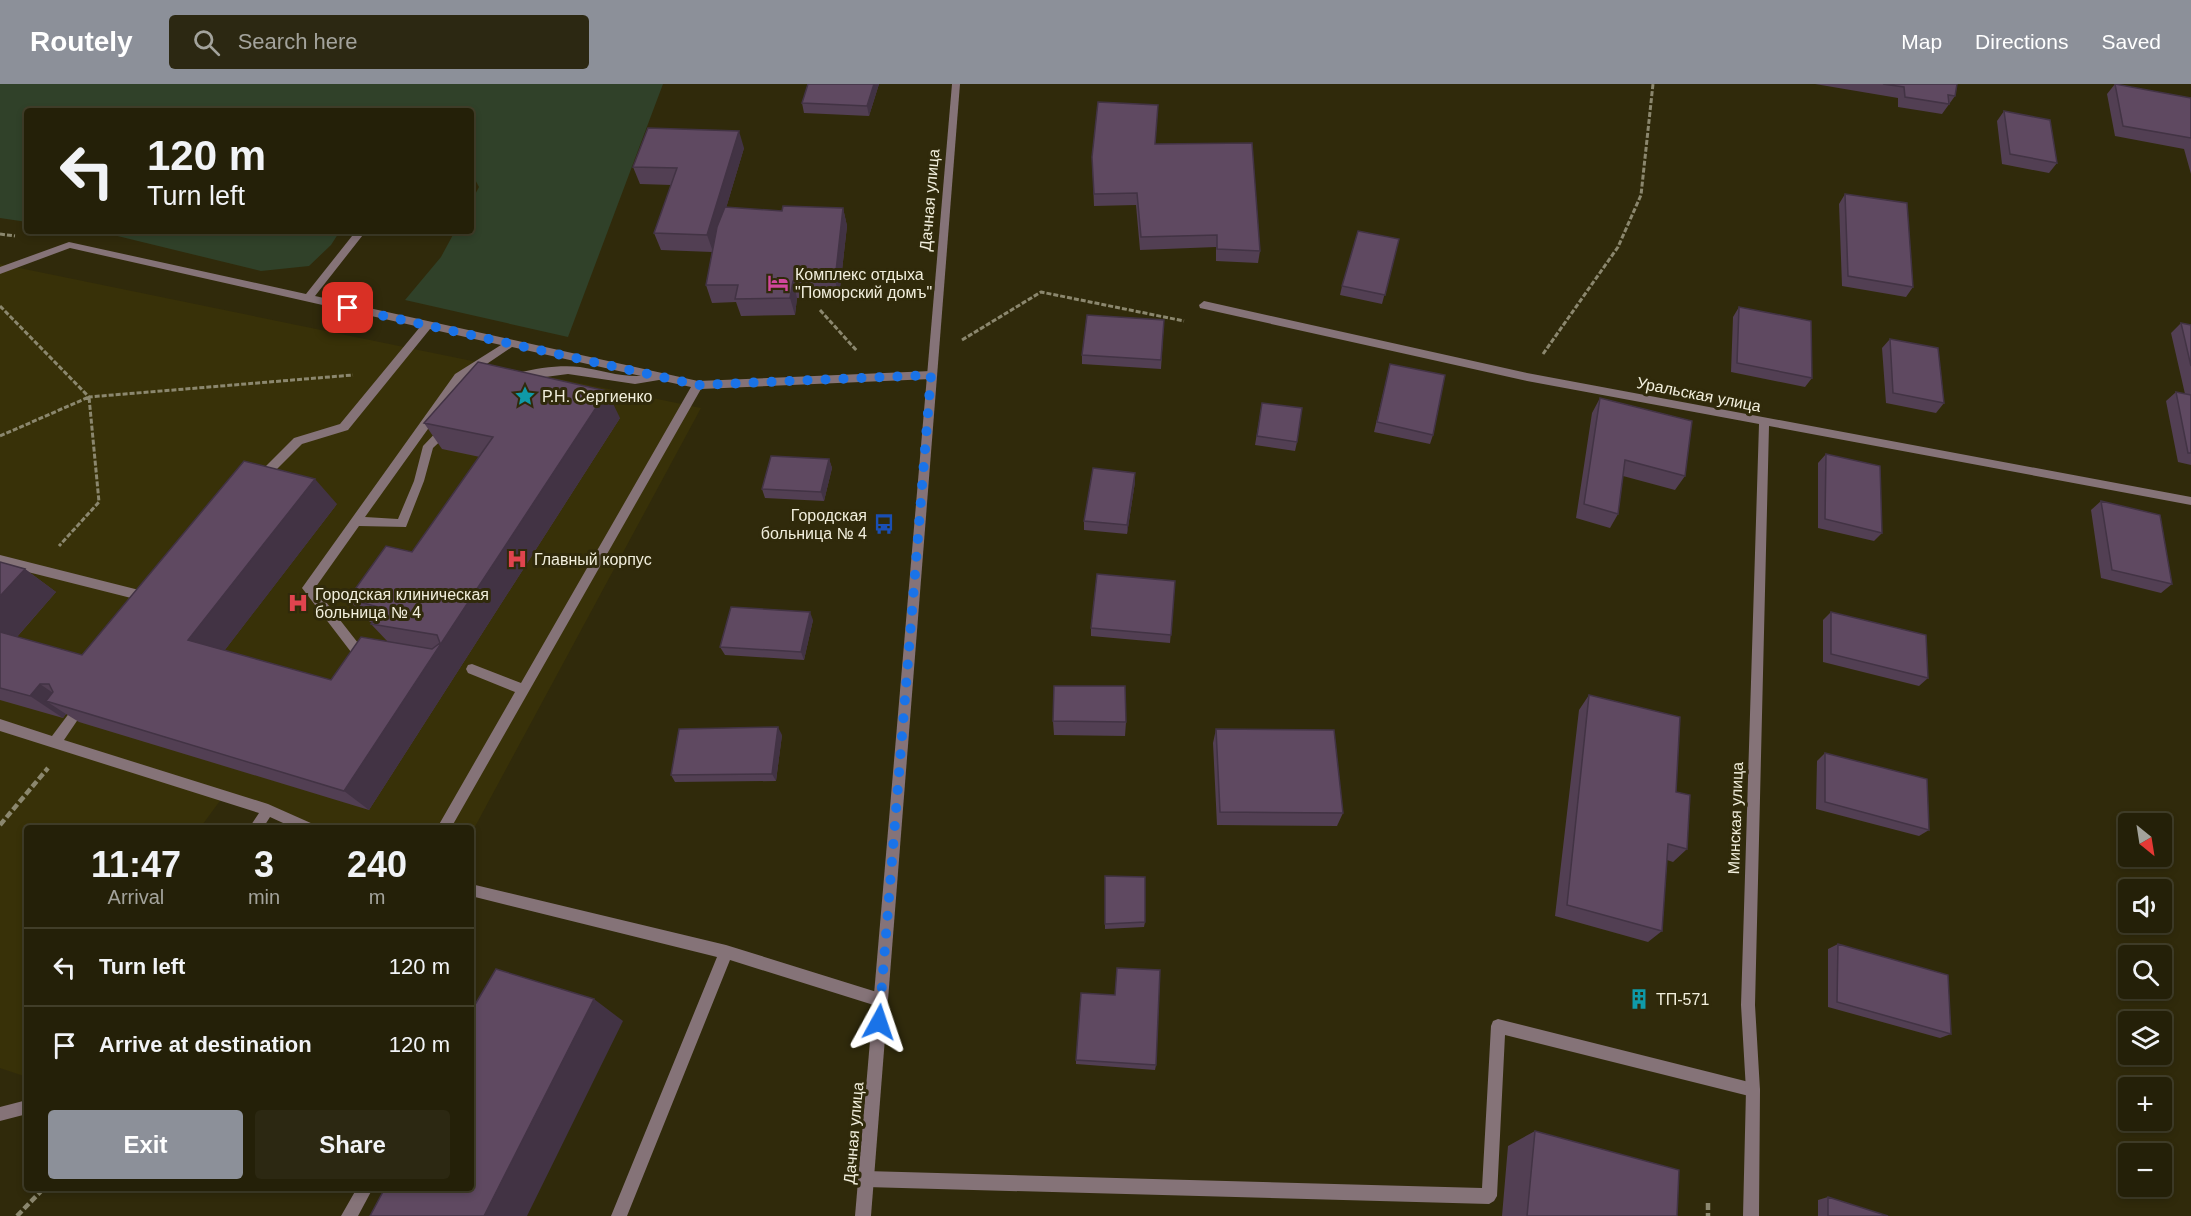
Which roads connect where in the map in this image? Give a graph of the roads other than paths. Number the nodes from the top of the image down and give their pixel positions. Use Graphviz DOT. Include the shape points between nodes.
graph roads {
  1 [pos="956,84"];
  2 [pos="359,234"];
  3 [pos="0,271"];
  4 [pos="308,299"];
  5 [pos="1204,306"];
  6 [pos="428,325"];
  7 [pos="510,344"];
  8 [pos="931,375"];
  9 [pos="506,376"];
  10 [pos="658,376"];
  11 [pos="698,385"];
  12 [pos="458,419"];
  13 [pos="1764,421"];
  14 [pos="255,484"];
  15 [pos="2191,501"];
  16 [pos="355,521"];
  17 [pos="0,560"];
  18 [pos="164,602"];
  19 [pos="377,651"];
  20 [pos="472,669"];
  21 [pos="524,690"];
  22 [pos="77,712"];
  23 [pos="0,725"];
  24 [pos="56,741"];
  25 [pos="268,810"];
  26 [pos="258,825"];
  27 [pos="301,825"];
  28 [pos="446,825"];
  29 [pos="474,892"];
  30 [pos="726,952"];
  31 [pos="880,1000"];
  32 [pos="1753,1090"];
  33 [pos="24,1108"];
  34 [pos="0,1114"];
  35 [pos="866,1179"];
  36 [pos="363,1191"];
  37 [pos="349,1216"];
  38 [pos="619,1216"];
  39 [pos="863,1216"];
  40 [pos="1751,1216"];
  1 -- 8 [label="street, Дачная улица"];
  2 -- 4 [label="street"];
  3 -- 4 [label="street" via="69,245"];
  4 -- 6 [label="street"];
  5 -- 13 [label="street, Уральская улица" via="1527,377"];
  6 -- 7 [label="street"];
  6 -- 14 [label="street" via="344,427 298,441"];
  7 -- 10 [label="street"];
  7 -- 16 [label="street" via="459,377"];
  8 -- 11 [label="street"];
  8 -- 31 [label="street, Дачная улица"];
  9 -- 10 [label="street" via="539,375 547,370 641,382"];
  10 -- 11 [label="street"];
  11 -- 21 [label="street"];
  12 -- 16 [label="street" via="428,446 402,524"];
  13 -- 15 [label="street, Уральская улица"];
  13 -- 32 [label="street, Минская улица" via="1748,1005"];
  16 -- 19 [label="street" via="308,588 355,648"];
  17 -- 18 [label="street"];
  20 -- 21 [label="street"];
  21 -- 28 [label="street"];
  22 -- 24 [label="street"];
  23 -- 24 [label="street"];
  24 -- 25 [label="street"];
  25 -- 26 [label="street"];
  25 -- 27 [label="street"];
  29 -- 30 [label="street"];
  30 -- 31 [label="street"];
  30 -- 38 [label="street"];
  31 -- 35 [label="street, Дачная улица"];
  32 -- 35 [label="street" via="1498,1026 1489,1196"];
  32 -- 40 [label="street, Минская улица"];
  33 -- 34 [label="street"];
  35 -- 39 [label="street, Дачная улица"];
  36 -- 37 [label="street"];
}
